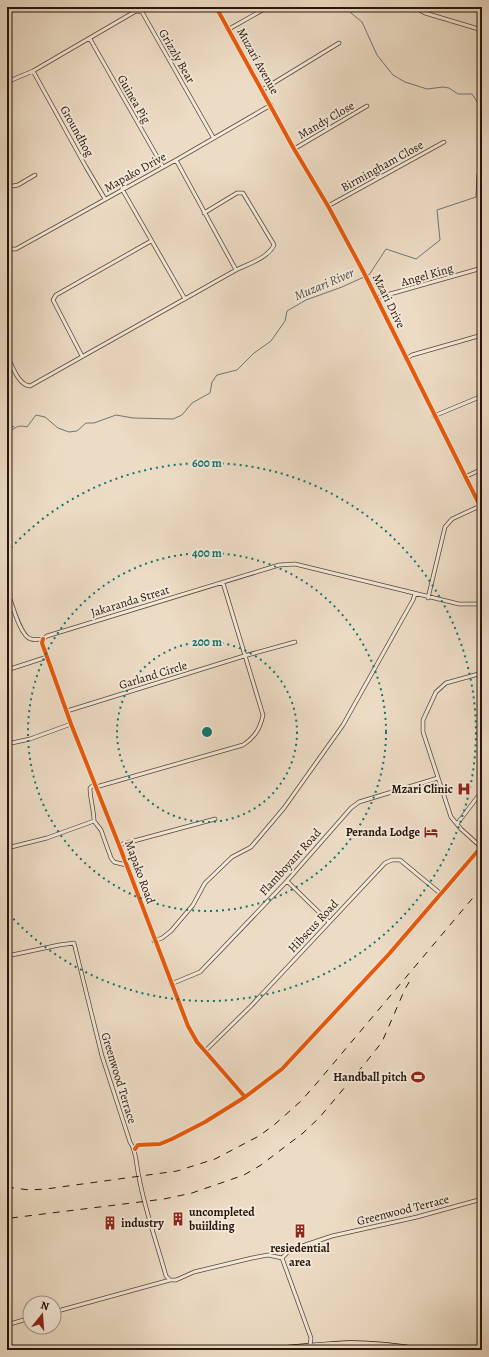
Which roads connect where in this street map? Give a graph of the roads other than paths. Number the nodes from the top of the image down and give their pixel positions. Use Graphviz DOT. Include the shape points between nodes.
graph roads {
  1 [pos="17,7"];
  2 [pos="216,7"];
  3 [pos="268,7"];
  4 [pos="414,7"];
  5 [pos="7,13"];
  6 [pos="229,29"];
  7 [pos="482,30"];
  8 [pos="90,39"];
  9 [pos="339,43"];
  10 [pos="33,71"];
  11 [pos="7,82"];
  12 [pos="262,90"];
  13 [pos="271,105"];
  14 [pos="367,106"];
  15 [pos="213,137"];
  16 [pos="444,142"];
  17 [pos="294,149"];
  18 [pos="176,160"];
  19 [pos="163,167"];
  20 [pos="35,175"];
  21 [pos="7,187"];
  22 [pos="122,190"];
  23 [pos="105,199"];
  24 [pos="328,206"];
  25 [pos="204,213"];
  26 [pos="151,241"];
  27 [pos="7,249"];
  28 [pos="482,268"];
  29 [pos="236,270"];
  30 [pos="376,298"];
  31 [pos="185,299"];
  32 [pos="482,335"];
  33 [pos="7,355"];
  34 [pos="82,356"];
  35 [pos="406,359"];
  36 [pos="482,396"];
  37 [pos="434,416"];
  38 [pos="482,469"];
  39 [pos="465,477"];
  40 [pos="480,506"];
  41 [pos="482,510"];
  42 [pos="223,583"];
  43 [pos="7,590"];
  44 [pos="415,594"];
  45 [pos="428,598"];
  46 [pos="482,604"];
  47 [pos="43,639"];
  48 [pos="295,642"];
  49 [pos="244,656"];
  50 [pos="48,657"];
  51 [pos="7,670"];
  52 [pos="482,673"];
  53 [pos="67,710"];
  54 [pos="71,724"];
  55 [pos="7,744"];
  56 [pos="438,778"];
  57 [pos="95,786"];
  58 [pos="482,792"];
  59 [pos="215,819"];
  60 [pos="94,821"];
  61 [pos="457,824"];
  62 [pos="119,845"];
  63 [pos="482,846"];
  64 [pos="7,848"];
  65 [pos="126,865"];
  66 [pos="286,881"];
  67 [pos="441,894"];
  68 [pos="329,922"];
  69 [pos="154,940"];
  70 [pos="7,956"];
  71 [pos="171,984"];
  72 [pos="205,1051"];
  73 [pos="245,1096"];
  74 [pos="135,1149"];
  75 [pos="482,1199"];
  76 [pos="282,1258"];
  77 [pos="170,1280"];
  78 [pos="62,1310"];
  79 [pos="22,1320"];
  80 [pos="7,1324"];
  81 [pos="310,1345"];
  82 [pos="265,1350"];
  83 [pos="423,1350"];
  1 -- 5 [label="street"];
  2 -- 6 [label="street, Muzari Avenue"];
  3 -- 6 [label="street"];
  4 -- 7 [label="street" via="425,14"];
  6 -- 12 [label="street, Muzari Avenue"];
  8 -- 10 [label="street, Grizzly Bear"];
  8 -- 15 [label="street, Grizzly Bear" via="136,12 142,12"];
  8 -- 19 [label="street, Guinea Pig"];
  9 -- 12 [label="street"];
  10 -- 11 [label="street, Grizzly Bear"];
  10 -- 23 [label="street, Groundhog"];
  12 -- 13 [label="street, Muzari Avenue"];
  13 -- 15 [label="street, Mapako Drive"];
  13 -- 17 [label="street, Mzari Drive"];
  14 -- 17 [label="street, Mandy Close"];
  15 -- 18 [label="street, Mapako Drive"];
  16 -- 24 [label="street, Birmingham Close"];
  17 -- 24 [label="street, Mzari Drive"];
  18 -- 19 [label="street, Mapako Drive"];
  18 -- 25 [label="street"];
  19 -- 22 [label="street, Mapako Drive"];
  20 -- 21 [label="street" via="18,185"];
  22 -- 23 [label="street, Mapako Drive"];
  22 -- 26 [label="street"];
  23 -- 27 [label="street, Mapako Drive" via="16,249"];
  24 -- 30 [label="street, Mzari Drive"];
  25 -- 29 [label="street"];
  25 -- 29 [label="street" via="237,193 243,194 273,243 272,250"];
  26 -- 31 [label="street"];
  26 -- 34 [label="street" via="53,300"];
  28 -- 30 [label="street, Angel King"];
  29 -- 31 [label="street"];
  30 -- 35 [label="street, Mzari Drive"];
  31 -- 34 [label="street"];
  32 -- 35 [label="street" via="412,354"];
  33 -- 34 [label="street" via="21,382 26,386"];
  35 -- 37 [label="street, Mzari Drive"];
  36 -- 37 [label="street"];
  37 -- 39 [label="street, Mzari Drive"];
  38 -- 39 [label="street"];
  39 -- 40 [label="street, Mzari Drive"];
  40 -- 41 [label="street, Mzari Drive"];
  40 -- 45 [label="street" via="452,519 444,528"];
  42 -- 44 [label="street, Jakaranda Streat" via="279,565 295,564"];
  42 -- 47 [label="street, Jakaranda Streat"];
  42 -- 49 [label="street"];
  43 -- 47 [label="street" via="25,636 30,639"];
  44 -- 45 [label="street, Jakaranda Streat"];
  44 -- 69 [label="street" via="343,725 284,808 251,847 232,857 205,883 193,905 171,932"];
  45 -- 46 [label="street, Jakaranda Streat" via="458,604"];
  47 -- 50 [label="street, Mapako Road" via="42,643"];
  48 -- 49 [label="street, Garland Circle"];
  49 -- 53 [label="street, Garland Circle"];
  49 -- 57 [label="street" via="263,715 261,726 253,739 243,745"];
  50 -- 51 [label="street"];
  50 -- 53 [label="street, Mapako Road"];
  52 -- 56 [label="street" via="446,683 436,692 423,720 423,732"];
  53 -- 54 [label="street, Mapako Road"];
  54 -- 55 [label="street" via="30,739"];
  54 -- 57 [label="street, Mapako Road"];
  56 -- 61 [label="street" via="451,817"];
  56 -- 66 [label="street, Flamboyant Road" via="359,802"];
  57 -- 60 [label="street" via="90,788"];
  57 -- 62 [label="street, Mapako Road"];
  58 -- 61 [label="street"];
  59 -- 62 [label="street"];
  60 -- 64 [label="street" via="47,838"];
  60 -- 65 [label="street" via="101,830 111,858 114,862"];
  61 -- 63 [label="street"];
  62 -- 65 [label="street, Mapako Road"];
  63 -- 67 [label="street"];
  65 -- 69 [label="street, Mapako Road"];
  66 -- 68 [label="street"];
  66 -- 71 [label="street, Flamboyant Road" via="200,972"];
  67 -- 68 [label="street, Hibscus Road" via="400,860 392,860 385,863"];
  67 -- 73 [label="street" via="282,1069"];
  68 -- 72 [label="street, Hibscus Road"];
  69 -- 71 [label="street, Mapako Road"];
  70 -- 74 [label="street, Greenwood Terrace" via="74,943 102,1056 130,1142"];
  71 -- 72 [label="street, Mapako Road" via="196,1042"];
  72 -- 73 [label="street, Mapako Road"];
  73 -- 74 [label="street" via="172,1140 160,1144 138,1145"];
  74 -- 77 [label="street, Greenwood Terrace" via="138,1177 166,1276"];
  75 -- 76 [label="street, Greenwood Terrace" via="332,1236 290,1250"];
  76 -- 77 [label="street" via="268,1255 252,1258"];
  76 -- 81 [label="street" via="311,1338"];
  77 -- 78 [label="street"];
  79 -- 80 [label="street"];
  81 -- 82 [label="main road"];
  81 -- 83 [label="main road" via="352,1343"];
}
